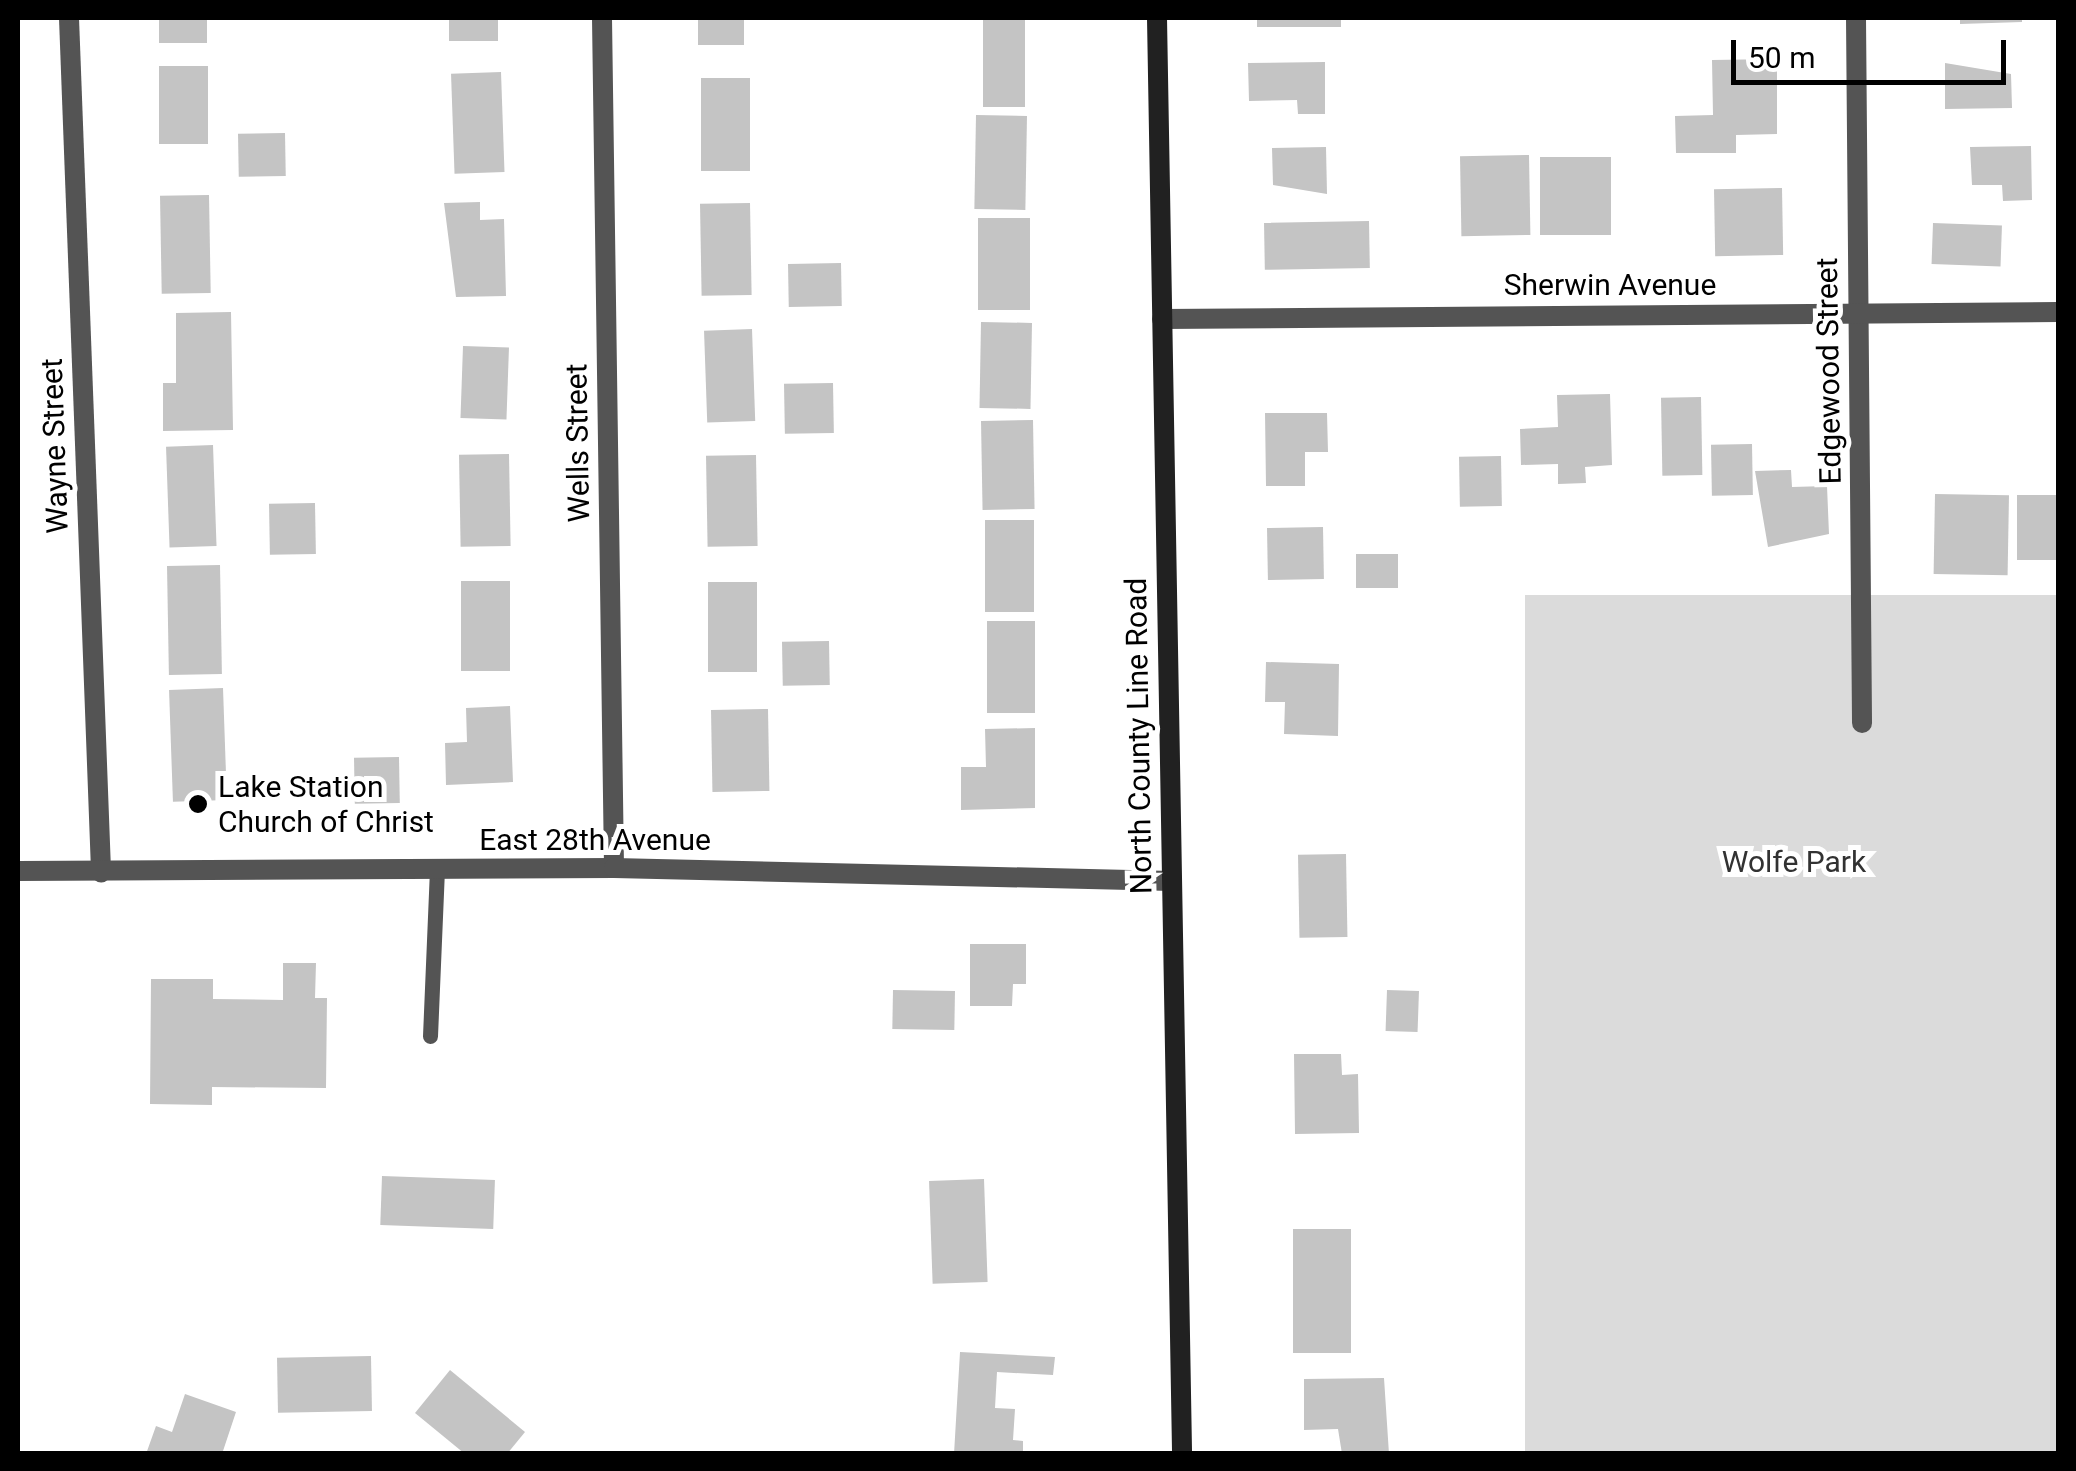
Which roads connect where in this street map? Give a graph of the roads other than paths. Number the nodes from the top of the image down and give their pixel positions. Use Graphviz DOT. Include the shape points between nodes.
graph roads {
  1 [pos="69,18"];
  2 [pos="602,18"];
  3 [pos="1157,18"];
  4 [pos="1856,18"];
  5 [pos="2058,312"];
  6 [pos="1858,314"];
  7 [pos="1162,319"];
  8 [pos="1862,723"];
  9 [pos="614,868"];
  10 [pos="437,870"];
  11 [pos="18,872"];
  12 [pos="101,872"];
  13 [pos="1172,881"];
  14 [pos="430,1036"];
  15 [pos="1182,1454"];
  1 -- 12 [label="street, Wayne Street"];
  2 -- 9 [label="street, Wells Street"];
  3 -- 7 [label="main road, North County Line Road"];
  4 -- 6 [label="street, Edgewood Street"];
  5 -- 6 [label="street, Sherwin Avenue"];
  6 -- 7 [label="street, Sherwin Avenue"];
  6 -- 8 [label="street, Edgewood Street"];
  7 -- 13 [label="main road, North County Line Road"];
  9 -- 10 [label="street, East 28th Avenue"];
  9 -- 13 [label="street, East 28th Avenue"];
  10 -- 12 [label="street, East 28th Avenue"];
  10 -- 14 [label="lane"];
  11 -- 12 [label="street, East 28th Avenue"];
  13 -- 15 [label="main road, North County Line Road"];
}
